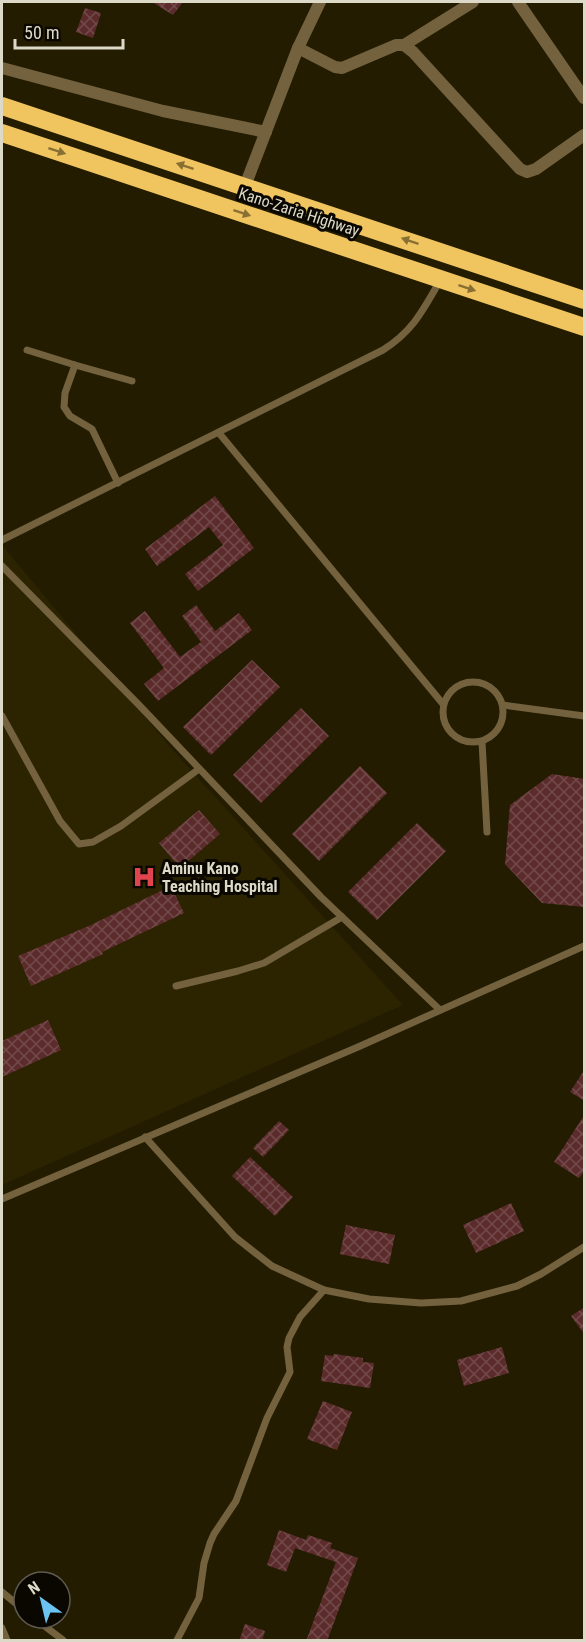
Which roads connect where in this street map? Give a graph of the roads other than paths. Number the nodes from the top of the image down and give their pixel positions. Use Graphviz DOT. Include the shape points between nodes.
graph roads {
  1 [pos="320,2"];
  2 [pos="474,2"];
  3 [pos="518,2"];
  4 [pos="404,45"];
  5 [pos="298,48"];
  6 [pos="2,68"];
  7 [pos="585,98"];
  8 [pos="2,106"];
  9 [pos="266,132"];
  10 [pos="2,133"];
  11 [pos="582,141"];
  12 [pos="245,186"];
  13 [pos="441,279"];
  14 [pos="585,300"];
  15 [pos="585,327"];
  16 [pos="27,350"];
  17 [pos="75,365"];
  18 [pos="132,381"];
  19 [pos="219,433"];
  20 [pos="118,483"];
  21 [pos="2,540"];
  22 [pos="2,566"];
  23 [pos="443,704"];
  24 [pos="503,705"];
  25 [pos="2,716"];
  26 [pos="585,716"];
  27 [pos="482,742"];
  28 [pos="199,769"];
  29 [pos="488,832"];
  30 [pos="342,917"];
  31 [pos="585,946"];
  32 [pos="176,986"];
  33 [pos="440,1010"];
  34 [pos="144,1137"];
  35 [pos="2,1199"];
  36 [pos="585,1247"];
  37 [pos="324,1290"];
  38 [pos="2,1628"];
  39 [pos="49,1630"];
  40 [pos="7,1641"];
  41 [pos="63,1641"];
  42 [pos="177,1641"];
  1 -- 5 [label="street"];
  2 -- 4 [label="street"];
  3 -- 7 [label="street"];
  4 -- 5 [label="street" via="342,68"];
  4 -- 11 [label="street" via="520,169 536,169"];
  5 -- 9 [label="street"];
  6 -- 9 [label="street" via="163,111"];
  12 -- 8 [label="highway, Kano-Zaria Highway, one-way"];
  9 -- 12 [label="street"];
  10 -- 13 [label="highway, Kano-Zaria Highway, one-way"];
  14 -- 12 [label="highway, Kano-Zaria Highway, one-way"];
  13 -- 15 [label="highway, Kano-Zaria Highway, one-way"];
  13 -- 19 [label="lane" via="415,323 398,340"];
  16 -- 17 [label="lane"];
  17 -- 18 [label="lane"];
  17 -- 20 [label="lane" via="64,407 70,416 92,429"];
  19 -- 20 [label="lane"];
  19 -- 23 [label="lane"];
  20 -- 21 [label="lane"];
  22 -- 28 [label="lane"];
  23 -- 24 [label="lane" via="451,690 465,682 481,682 495,691"];
  23 -- 27 [label="lane" via="443,720 450,734 464,742"];
  24 -- 26 [label="lane"];
  24 -- 27 [label="lane" via="502,720 494,734"];
  25 -- 28 [label="lane" via="60,821 79,844 93,842 121,825"];
  27 -- 29 [label="lane"];
  28 -- 30 [label="lane"];
  30 -- 32 [label="lane" via="264,963"];
  30 -- 33 [label="lane"];
  31 -- 33 [label="lane"];
  33 -- 34 [label="lane"];
  34 -- 35 [label="lane"];
  34 -- 37 [label="lane" via="244,1244 272,1266"];
  36 -- 37 [label="lane" via="517,1286 461,1300 421,1304"];
  37 -- 42 [label="lane" via="300,1317 289,1338 290,1372 267,1418 236,1501 210,1543 199,1598"];
  38 -- 40 [label="lane"];
  39 -- 41 [label="lane"];
}
